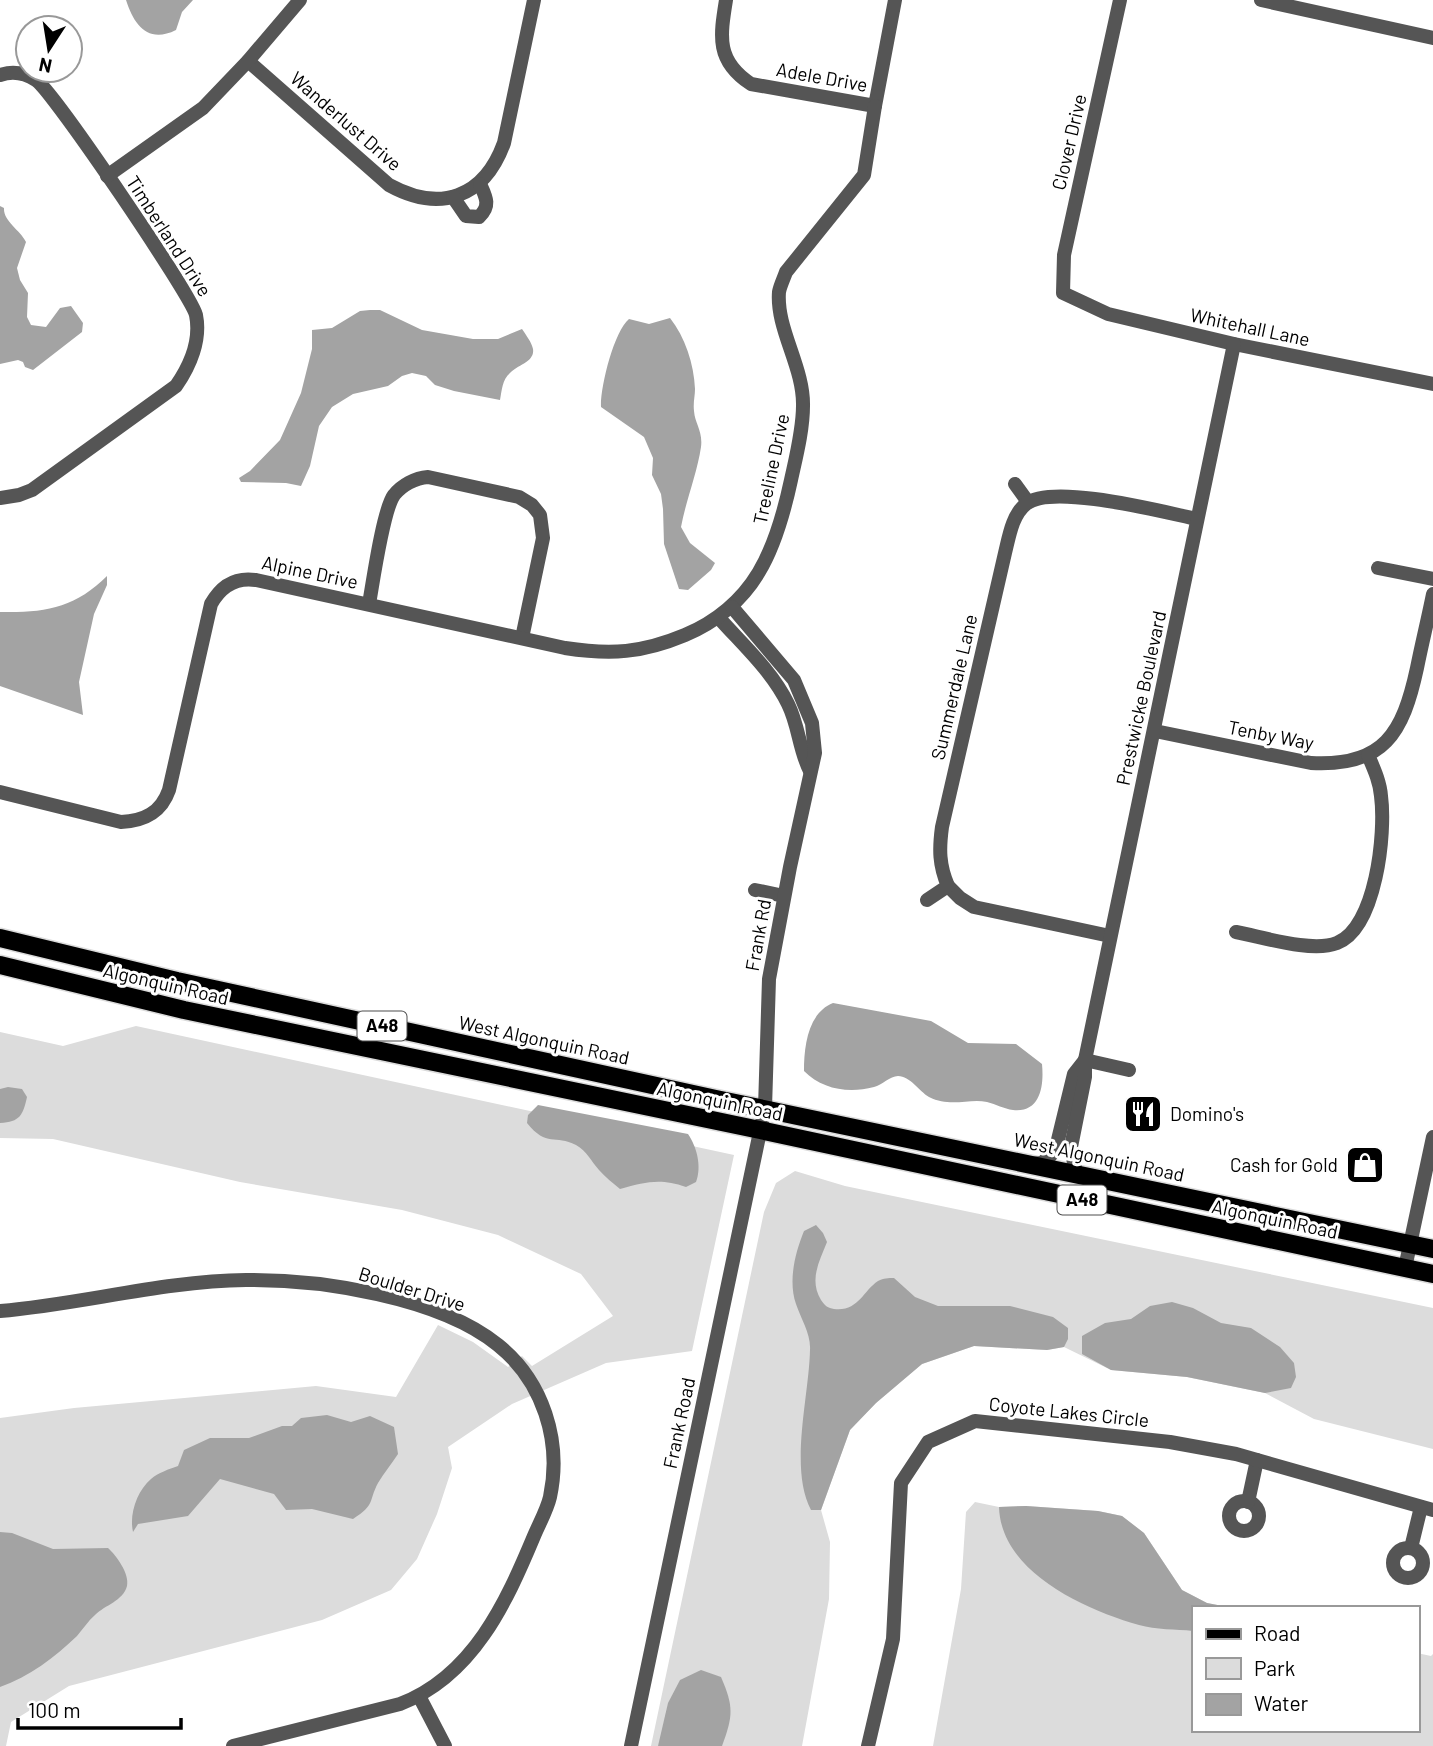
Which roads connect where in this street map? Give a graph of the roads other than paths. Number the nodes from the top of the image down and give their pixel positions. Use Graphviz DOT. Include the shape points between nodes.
graph roads {
  1 [pos="300,0"];
  2 [pos="534,0"];
  3 [pos="726,0"];
  4 [pos="895,0"];
  5 [pos="1120,0"];
  6 [pos="1261,0"];
  7 [pos="1433,38"];
  8 [pos="248,61"];
  9 [pos="0,75"];
  10 [pos="875,106"];
  11 [pos="107,176"];
  12 [pos="480,184"];
  13 [pos="453,197"];
  14 [pos="1063,293"];
  15 [pos="1234,344"];
  16 [pos="1433,384"];
  17 [pos="1015,484"];
  18 [pos="0,498"];
  19 [pos="1028,502"];
  20 [pos="1197,519"];
  21 [pos="1378,568"];
  22 [pos="1433,579"];
  23 [pos="1433,594"];
  24 [pos="369,604"];
  25 [pos="732,607"];
  26 [pos="719,618"];
  27 [pos="522,638"];
  28 [pos="1155,731"];
  29 [pos="1368,755"];
  30 [pos="810,771"];
  31 [pos="0,792"];
  32 [pos="947,886"];
  33 [pos="755,890"];
  34 [pos="784,896"];
  35 [pos="927,900"];
  36 [pos="1236,932"];
  37 [pos="1110,936"];
  38 [pos="0,938"];
  39 [pos="0,965"];
  40 [pos="1085,1060"];
  41 [pos="1129,1070"];
  42 [pos="765,1108"];
  43 [pos="760,1130"];
  44 [pos="1433,1137"];
  45 [pos="1030,1164"];
  46 [pos="1076,1174"];
  47 [pos="1410,1243"];
  48 [pos="1433,1249"];
  49 [pos="1405,1268"];
  50 [pos="1433,1274"];
  51 [pos="0,1311"];
  52 [pos="1257,1460"];
  53 [pos="1248,1502"];
  54 [pos="1427,1509"];
  55 [pos="1411,1548"];
  56 [pos="419,1696"];
  57 [pos="235,1746"];
  58 [pos="445,1746"];
  59 [pos="631,1746"];
  60 [pos="867,1746"];
  1 -- 8 [label="street"];
  2 -- 12 [label="street" via="504,143"];
  3 -- 10 [label="street, Adele Drive" via="721,43 736,74 751,83"];
  4 -- 10 [label="street, Adele Drive"];
  5 -- 14 [label="street, Clover Drive" via="1064,255"];
  6 -- 7 [label="street"];
  8 -- 11 [label="street" via="203,108"];
  8 -- 13 [label="street, Wanderlust Drive" via="389,185 416,196"];
  9 -- 11 [label="street, Timberland Drive" via="25,75 43,86"];
  10 -- 25 [label="street, Treeline Drive" via="864,175 786,272 779,291 781,315 799,374 803,407 799,438 782,524 758,574"];
  11 -- 18 [label="street, Timberland Drive" via="192,305 197,331 190,362 176,386 32,490"];
  12 -- 13 [label="street, Wanderlust Drive"];
  12 -- 13 [label="street" via="487,204 479,217 466,216"];
  14 -- 15 [label="street, Whitehall Lane" via="1108,314"];
  15 -- 16 [label="street, Whitehall Lane"];
  15 -- 20 [label="street, Prestwicke Boulevard"];
  17 -- 19 [label="street"];
  19 -- 20 [label="street" via="1071,495"];
  19 -- 32 [label="street, Summerdale Lane" via="1014,520 1004,553 942,827 939,852"];
  20 -- 28 [label="street, Prestwicke Boulevard"];
  21 -- 22 [label="street"];
  23 -- 29 [label="street, Tenby Way" via="1406,712 1391,737"];
  24 -- 27 [label="street, Alpine Drive"];
  24 -- 27 [label="street" via="388,506 400,489 428,477 519,497 537,511 544,531"];
  24 -- 31 [label="street, Alpine Drive" via="250,579 230,583 220,591 209,611 169,790 161,807 150,816 121,822"];
  25 -- 26 [label="street, Alpine Drive"];
  25 -- 30 [label="street, Frank Rd" via="794,680 814,731"];
  26 -- 27 [label="street, Alpine Drive" via="664,644 621,652"];
  26 -- 30 [label="street, Frank Rd" via="773,679 797,726 802,757"];
  28 -- 29 [label="street, Tenby Way" via="1311,763 1333,764"];
  28 -- 37 [label="street, Prestwicke Boulevard"];
  29 -- 36 [label="street" via="1379,783 1383,825 1369,901 1356,929 1326,947"];
  30 -- 34 [label="street, Frank Rd"];
  32 -- 35 [label="street"];
  32 -- 37 [label="street" via="974,907"];
  33 -- 34 [label="street"];
  34 -- 42 [label="street, Frank Rd" via="769,979"];
  37 -- 40 [label="street, Prestwicke Boulevard"];
  38 -- 42 [label="main road, West Algonquin Road / A48"];
  39 -- 43 [label="main road, Algonquin Road / A48" via="184,1010"];
  40 -- 41 [label="street"];
  40 -- 45 [label="street, Prestwicke Boulevard" via="1074,1074 1057,1144 1042,1163"];
  40 -- 46 [label="street, Prestwicke Boulevard" via="1071,1147"];
  42 -- 43 [label="street, Frank Road"];
  42 -- 45 [label="main road, West Algonquin Road / A48"];
  43 -- 49 [label="main road, Algonquin Road / A48"];
  43 -- 59 [label="street, Frank Road"];
  44 -- 47 [label="street"];
  45 -- 46 [label="main road, West Algonquin Road / A48"];
  46 -- 47 [label="main road, West Algonquin Road / A48"];
  47 -- 48 [label="main road, A48"];
  47 -- 49 [label="street"];
  49 -- 50 [label="main road, Algonquin Road / A48"];
  51 -- 56 [label="street, Boulder Drive" via="203,1282 298,1282 409,1303 465,1325 505,1351 531,1381 543,1404 554,1456 550,1498 487,1634 467,1660"];
  52 -- 53 [label="street"];
  52 -- 54 [label="street, Coyote Lakes Circle"];
  52 -- 60 [label="street, Coyote Lakes Circle" via="1170,1442 975,1421 928,1441 901,1483 893,1639"];
  54 -- 55 [label="street"];
  56 -- 57 [label="street, Boulder Drive" via="374,1712"];
  56 -- 58 [label="street"];
}
